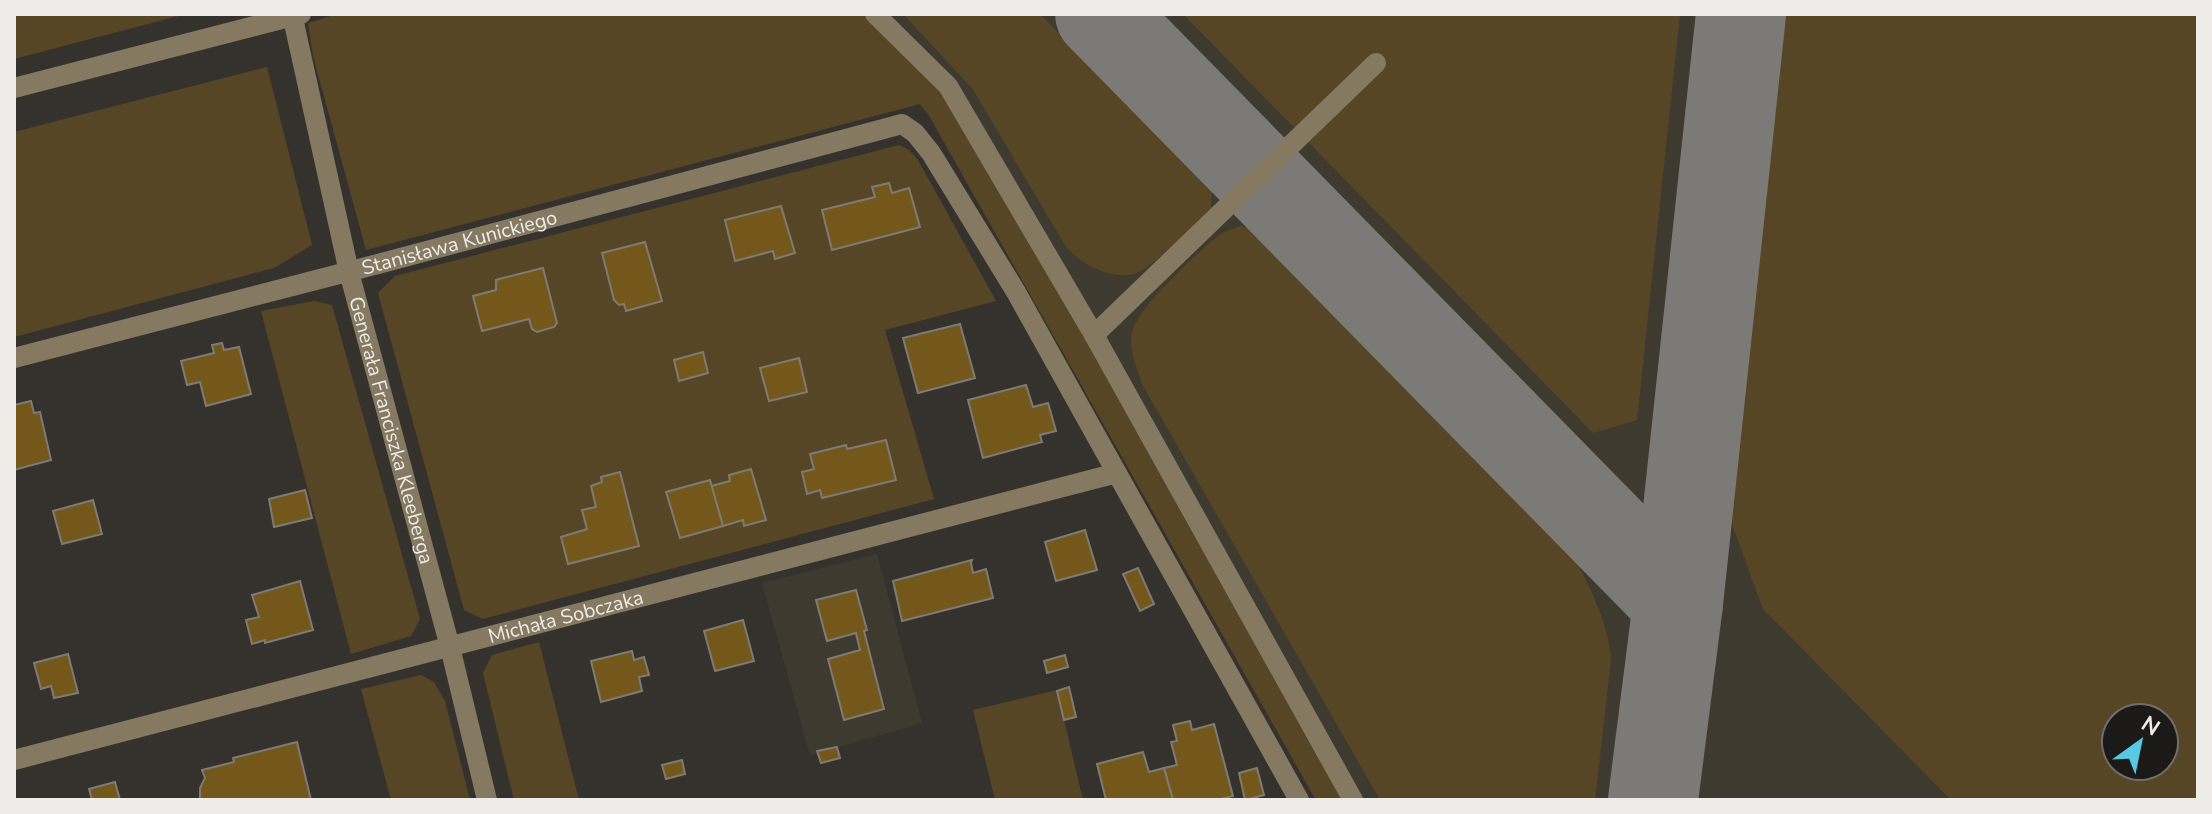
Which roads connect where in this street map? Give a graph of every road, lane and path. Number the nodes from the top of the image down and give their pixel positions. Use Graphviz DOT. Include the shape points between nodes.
graph roads {
  1 [pos="875,14"];
  2 [pos="295,15"];
  3 [pos="1376,63"];
  4 [pos="14,88"];
  5 [pos="349,272"];
  6 [pos="1094,335"];
  7 [pos="14,358"];
  8 [pos="1117,473"];
  9 [pos="450,647"];
  10 [pos="14,760"];
  11 [pos="487,800"];
  12 [pos="1299,800"];
  13 [pos="1353,800"];
  1 -- 6 [label="street" via="948,86"];
  2 -- 4 [label="street"];
  2 -- 5 [label="street, Generała Franciszka Kleeberga"];
  3 -- 6 [label="street"];
  5 -- 7 [label="street, Stanisława Kunickiego"];
  5 -- 8 [label="street, Stanisława Kunickiego" via="902,124 931,153"];
  5 -- 9 [label="street, Generała Franciszka Kleeberga"];
  6 -- 13 [label="street"];
  8 -- 9 [label="street, Michała Sobczaka"];
  8 -- 12 [label="street"];
  9 -- 10 [label="street, Michała Sobczaka"];
  9 -- 11 [label="street, Generała Franciszka Kleeberga"];
}
